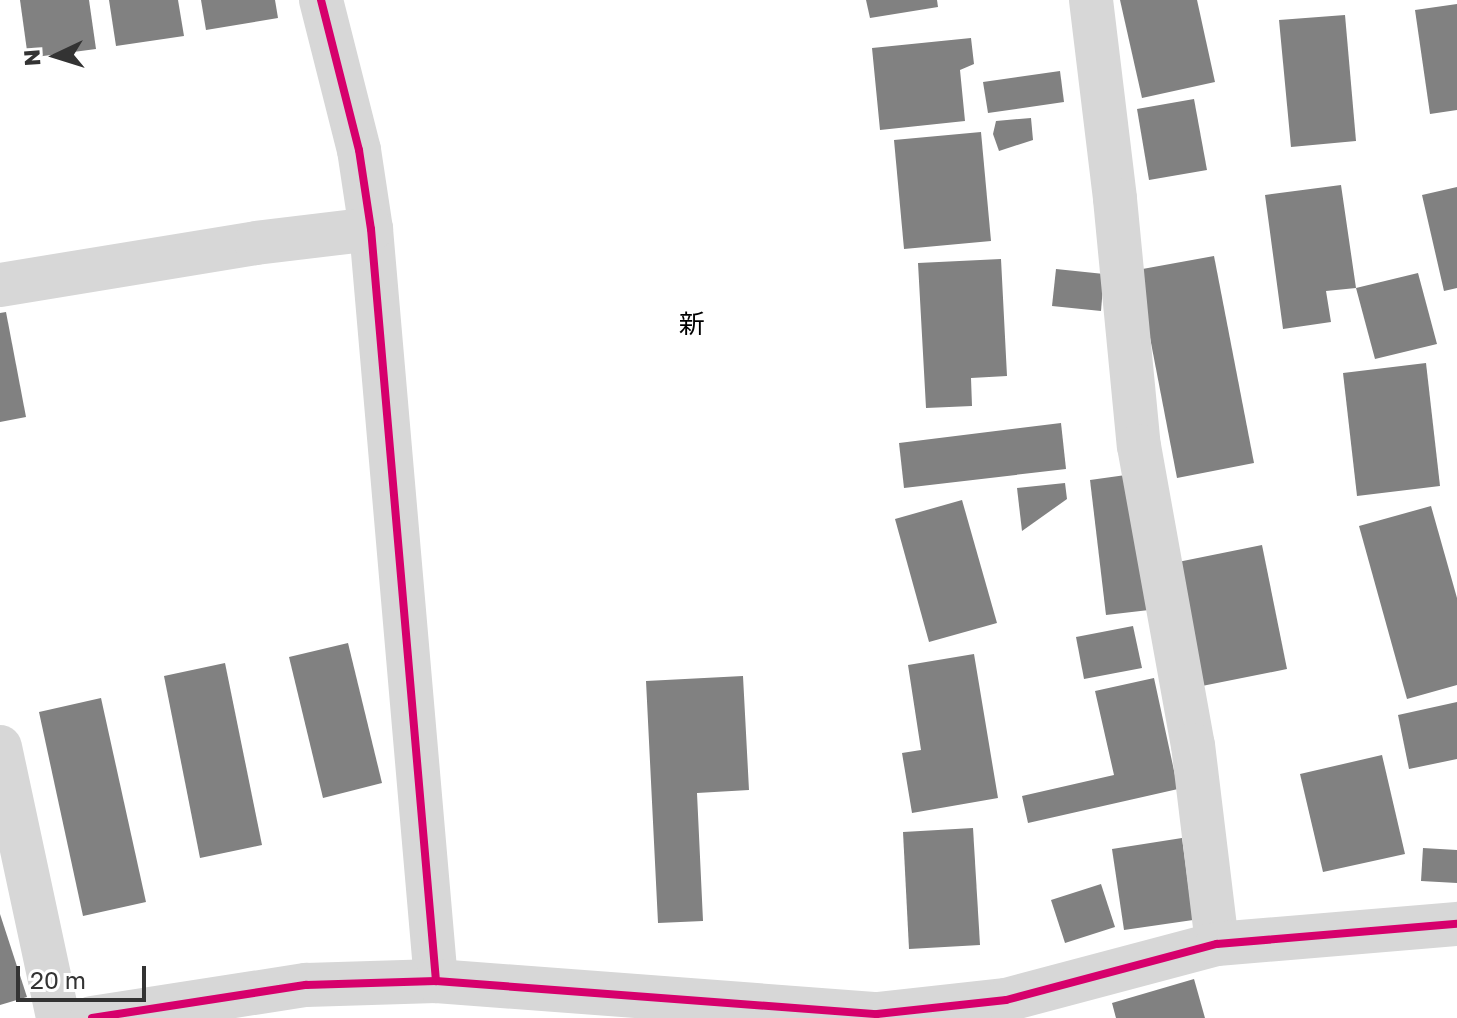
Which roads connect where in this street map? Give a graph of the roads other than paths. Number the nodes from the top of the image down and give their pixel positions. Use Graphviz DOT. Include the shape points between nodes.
graph roads {
  1 [pos="321,0"];
  2 [pos="1091,0"];
  3 [pos="371,229"];
  4 [pos="0,285"];
  5 [pos="0,747"];
  6 [pos="1457,924"];
  7 [pos="1217,944"];
  8 [pos="436,981"];
  9 [pos="260,1004"];
  10 [pos="650,1006"];
  11 [pos="878,1016"];
  12 [pos="58,1018"];
  13 [pos="92,1018"];
  1 -- 3 [label="street" via="359,150"];
  2 -- 7 [label="street" via="1139,446 1193,745"];
  3 -- 4 [label="street"];
  3 -- 8 [label="street"];
  5 -- 12 [label="street"];
  6 -- 7 [label="street"];
  7 -- 11 [label="street" via="1006,1000"];
  8 -- 9 [label="street"];
  8 -- 10 [label="street"];
  9 -- 13 [label="street"];
  10 -- 11 [label="street"];
}
